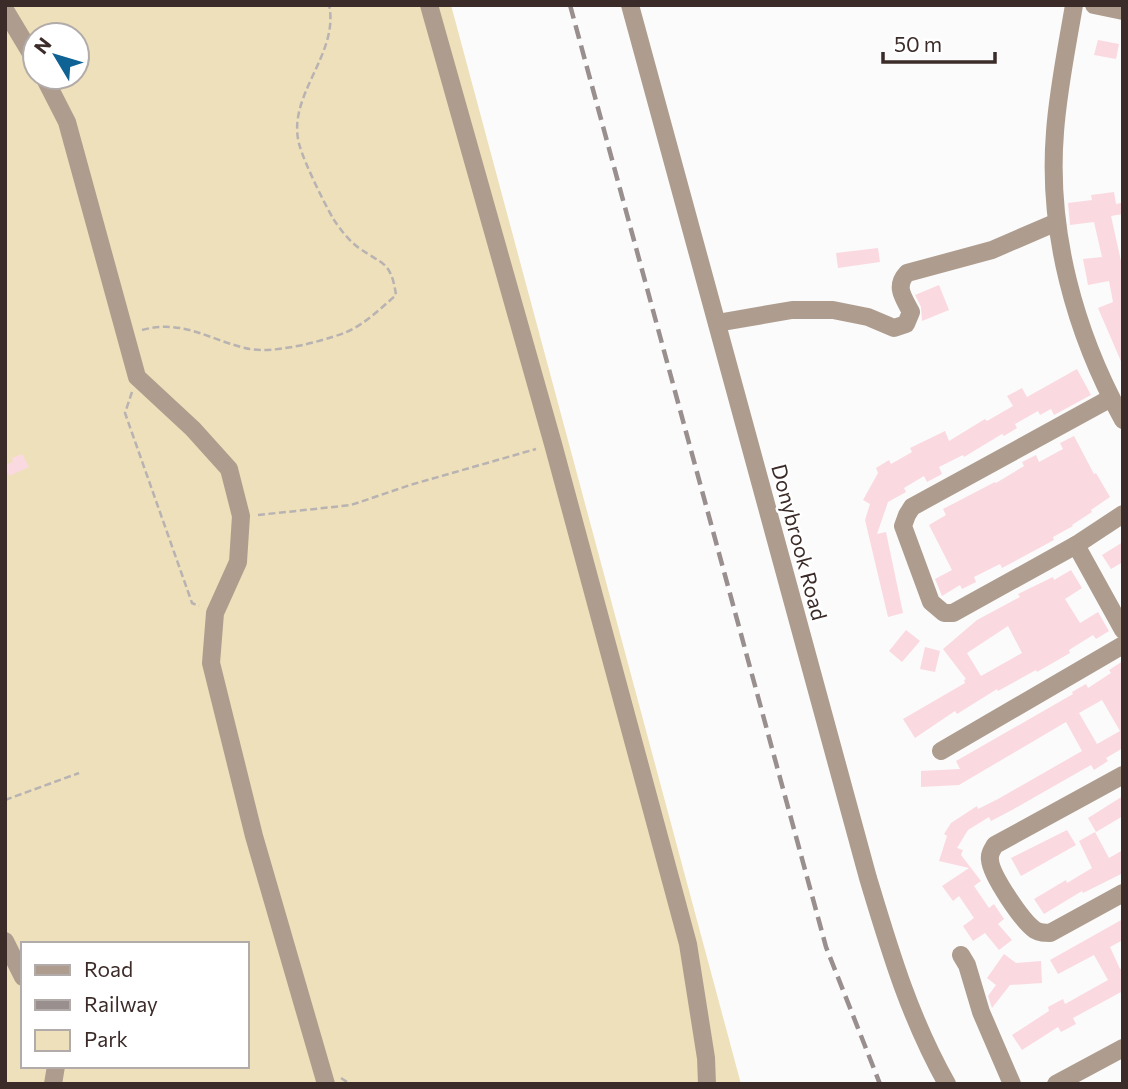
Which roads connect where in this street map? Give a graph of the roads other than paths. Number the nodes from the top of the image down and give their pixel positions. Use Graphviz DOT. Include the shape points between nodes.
graph roads {
  1 [pos="429,5"];
  2 [pos="630,5"];
  3 [pos="1074,5"];
  4 [pos="1094,5"];
  5 [pos="5,10"];
  6 [pos="1123,11"];
  7 [pos="21,37"];
  8 [pos="51,91"];
  9 [pos="1057,222"];
  10 [pos="717,323"];
  11 [pos="1111,398"];
  12 [pos="1123,421"];
  13 [pos="1123,514"];
  14 [pos="1076,545"];
  15 [pos="1123,630"];
  16 [pos="1123,645"];
  17 [pos="942,751"];
  18 [pos="1123,775"];
  19 [pos="1123,893"];
  20 [pos="5,941"];
  21 [pos="961,955"];
  22 [pos="21,973"];
  23 [pos="1123,1048"];
  24 [pos="326,1084"];
  25 [pos="706,1084"];
  26 [pos="947,1084"];
  27 [pos="1012,1084"];
  28 [pos="1056,1084"];
  1 -- 25 [label="street" via="554,444 688,944"];
  2 -- 10 [label="street, Donybrook Road"];
  3 -- 9 [label="street" via="1055,131"];
  4 -- 6 [label="street"];
  5 -- 7 [label="street"];
  8 -- 24 [label="street" via="67,122 137,377 229,470 241,516 238,562 215,613 211,663 254,836"];
  9 -- 10 [label="street" via="992,250 907,273 899,290 911,312 906,324 894,328 833,310 792,310"];
  9 -- 11 [label="street" via="1076,310"];
  10 -- 26 [label="street, Donybrook Road" via="892,960 923,1039"];
  11 -- 12 [label="street"];
  11 -- 14 [label="street" via="912,507 904,520 931,602 944,613 953,613"];
  13 -- 14 [label="street"];
  14 -- 15 [label="street"];
  16 -- 17 [label="street"];
  18 -- 19 [label="street" via="995,845 989,857 1008,898 1037,932 1050,933"];
  20 -- 22 [label="street"];
  21 -- 27 [label="street"];
  23 -- 28 [label="street"];
}
